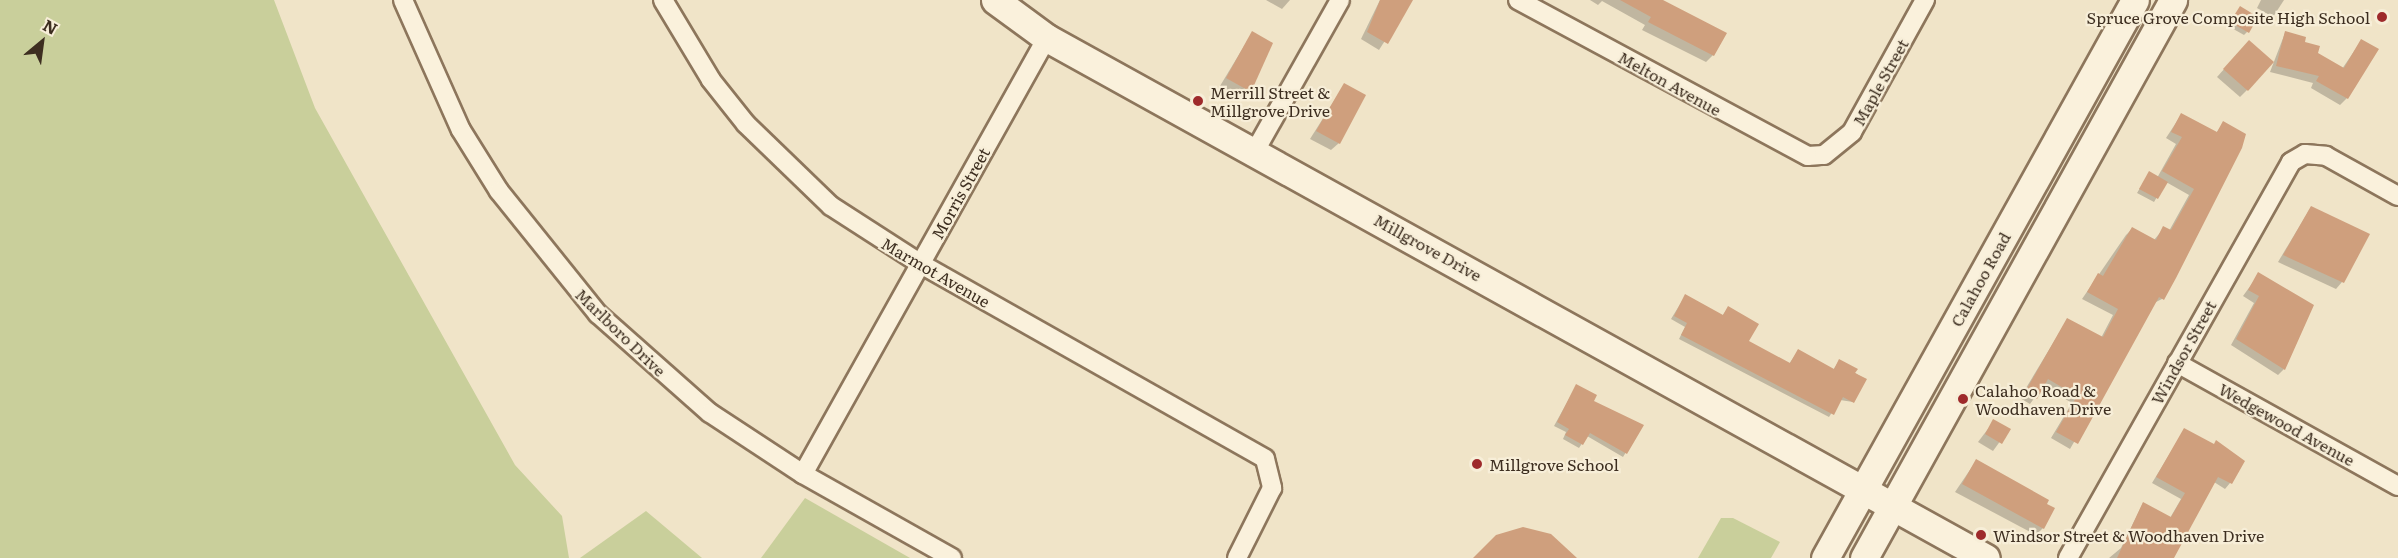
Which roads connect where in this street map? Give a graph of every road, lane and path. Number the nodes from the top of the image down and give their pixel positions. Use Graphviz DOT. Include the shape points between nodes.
graph roads {
  1 [pos="403,0"];
  2 [pos="663,0"];
  3 [pos="995,0"];
  4 [pos="1340,0"];
  5 [pos="1518,0"];
  6 [pos="1925,0"];
  7 [pos="2135,0"];
  8 [pos="2173,0"];
  9 [pos="1047,38"];
  10 [pos="1255,151"];
  11 [pos="1824,155"];
  12 [pos="2398,196"];
  13 [pos="921,264"];
  14 [pos="2177,363"];
  15 [pos="803,474"];
  16 [pos="2398,486"];
  17 [pos="1863,490"];
  18 [pos="1892,507"];
  19 [pos="952,558"];
  20 [pos="1237,558"];
  21 [pos="1825,558"];
  22 [pos="1864,558"];
  23 [pos="1986,558"];
  24 [pos="2068,558"];
  1 -- 15 [label="street, Marlboro Drive" via="461,130 546,254 654,367 710,413"];
  2 -- 13 [label="street, Marmot Avenue" via="711,80 783,163 831,206"];
  3 -- 9 [label="main road, Millgrove Drive"];
  4 -- 10 [label="street"];
  5 -- 11 [label="street, Melton Avenue" via="1788,149"];
  6 -- 11 [label="street, Maple Street" via="1852,132"];
  7 -- 17 [label="main road, Calahoo Road"];
  8 -- 18 [label="main road, Calahoo Road"];
  9 -- 10 [label="main road, Millgrove Drive"];
  9 -- 13 [label="street, Morris Street"];
  10 -- 17 [label="main road, Millgrove Drive"];
  12 -- 14 [label="street, Windsor Street" via="2326,156 2306,154 2285,171"];
  13 -- 15 [label="street, Morris Street"];
  13 -- 20 [label="street, Marmot Avenue" via="1255,450 1270,473 1267,503"];
  14 -- 16 [label="street, Wedgewood Avenue"];
  14 -- 24 [label="street, Windsor Street"];
  15 -- 19 [label="street, Marlboro Drive"];
  17 -- 18 [label="main road, Millgrove Drive"];
  17 -- 21 [label="main road, Calahoo Road"];
  18 -- 22 [label="main road, Calahoo Road"];
  18 -- 23 [label="main road, Millgrove Drive"];
}
